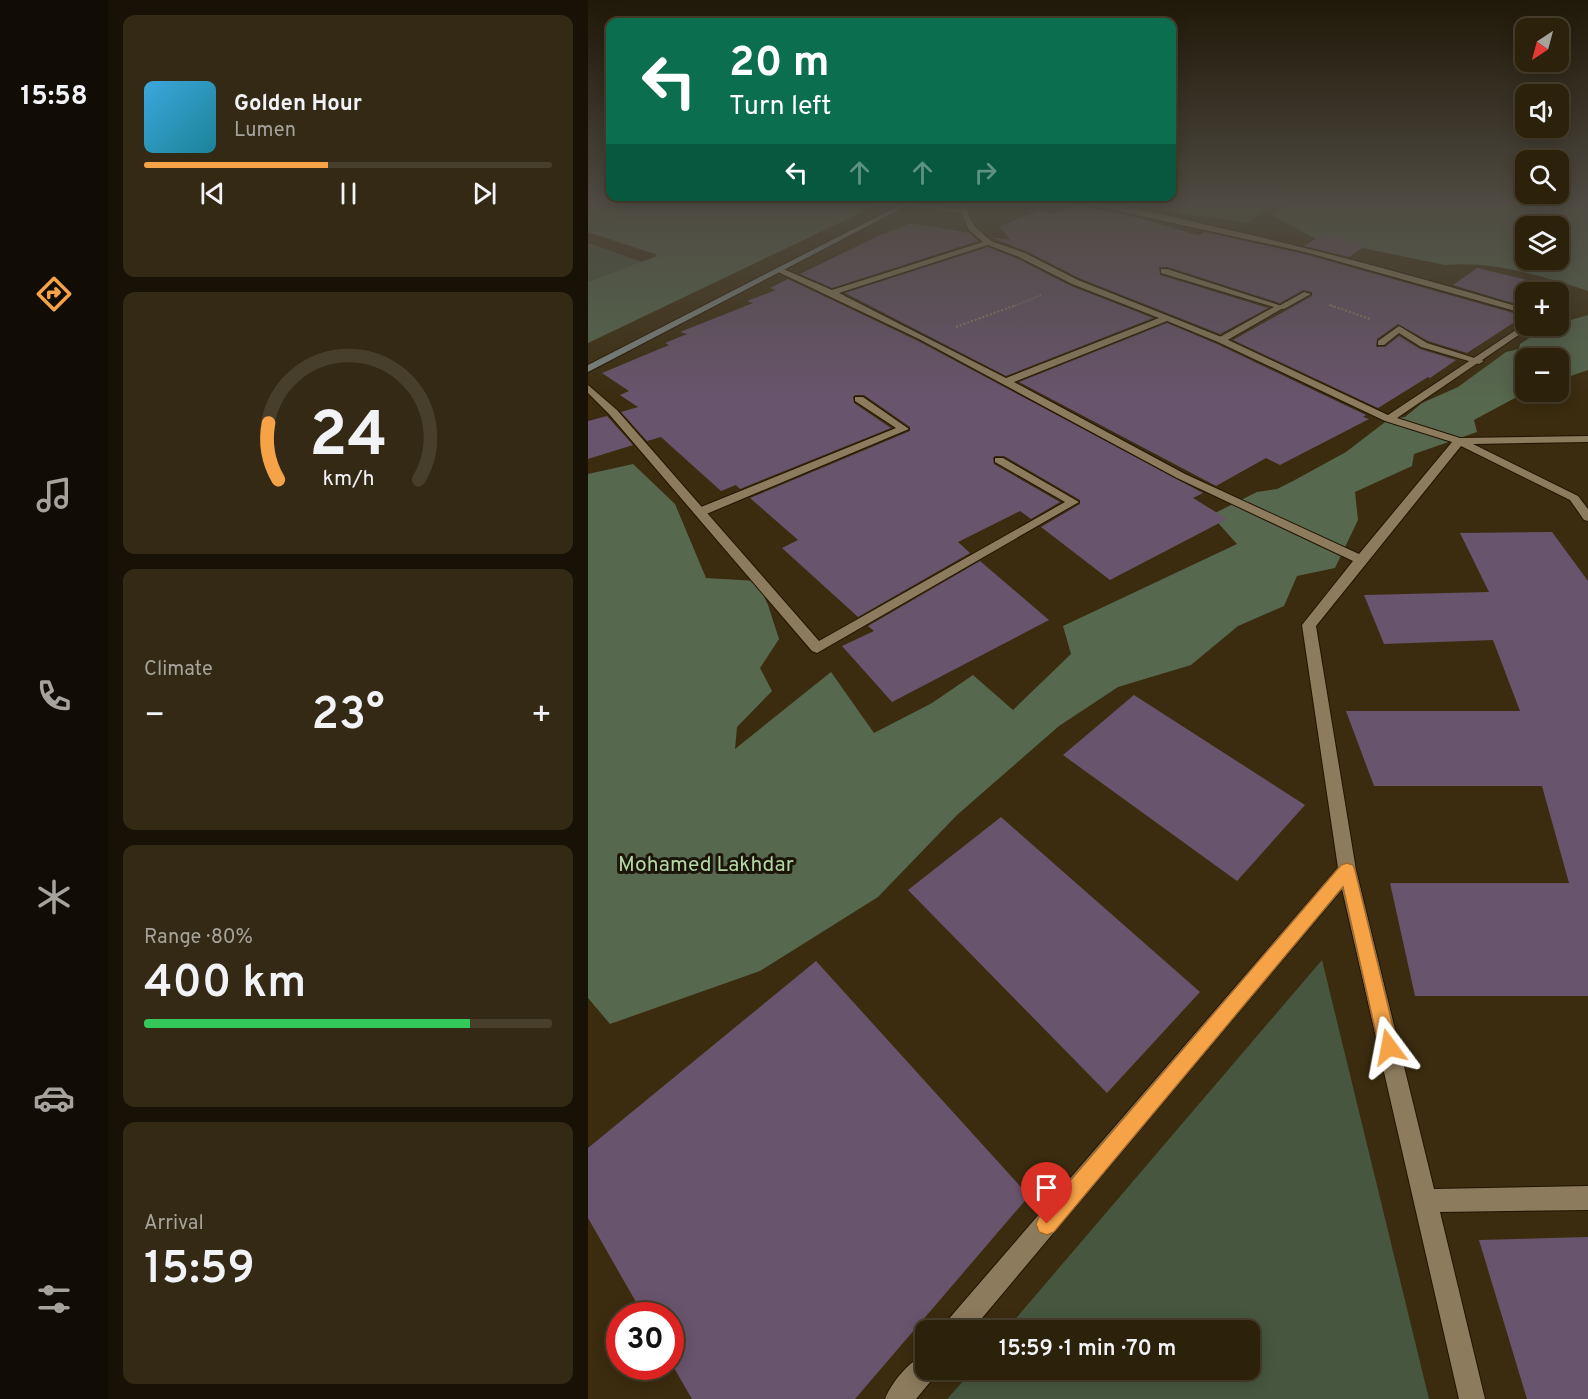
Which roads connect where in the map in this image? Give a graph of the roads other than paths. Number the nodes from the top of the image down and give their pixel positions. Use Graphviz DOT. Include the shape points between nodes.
graph roads {
  1 [pos="781,268"];
  2 [pos="909,268"];
  3 [pos="1049,268"];
  4 [pos="1374,268"];
  5 [pos="778,270"];
  6 [pos="1164,271"];
  7 [pos="834,292"];
  8 [pos="1305,295"];
  9 [pos="1281,307"];
  10 [pos="1515,309"];
  11 [pos="1168,318"];
  12 [pos="1515,335"];
  13 [pos="1221,340"];
  14 [pos="1381,343"];
  15 [pos="1479,361"];
  16 [pos="588,369"];
  17 [pos="1007,381"];
  18 [pos="588,388"];
  19 [pos="859,399"];
  20 [pos="1389,419"];
  21 [pos="1588,439"];
  22 [pos="1459,441"];
  23 [pos="999,460"];
  24 [pos="700,512"];
  25 [pos="1588,517"];
  26 [pos="1361,560"];
  27 [pos="1347,870"];
  28 [pos="1588,1198"];
  29 [pos="1425,1201"];
  30 [pos="964,1320"];
  31 [pos="915,1380"];
  32 [pos="898,1399"];
  33 [pos="1472,1399"];
  1 -- 5 [label="main road"];
  2 -- 7 [label="street"];
  3 -- 11 [label="street"];
  4 -- 10 [label="street"];
  5 -- 7 [label="street"];
  5 -- 16 [label="main road"];
  6 -- 9 [label="street"];
  7 -- 17 [label="street"];
  8 -- 9 [label="street"];
  9 -- 13 [label="street"];
  11 -- 13 [label="street"];
  11 -- 17 [label="street"];
  12 -- 15 [label="street"];
  13 -- 20 [label="street"];
  14 -- 15 [label="street" via="1399,329 1424,345"];
  15 -- 20 [label="street"];
  17 -- 26 [label="street" via="1245,508"];
  18 -- 24 [label="street"];
  19 -- 24 [label="street" via="904,429"];
  20 -- 22 [label="street"];
  21 -- 22 [label="street"];
  22 -- 25 [label="street" via="1574,498"];
  22 -- 26 [label="street"];
  23 -- 24 [label="street" via="1073,502 817,648"];
  26 -- 27 [label="street" via="1309,625"];
  27 -- 29 [label="street"];
  27 -- 30 [label="street"];
  28 -- 29 [label="street"];
  29 -- 33 [label="street"];
  31 -- 32 [label="street"];
}
